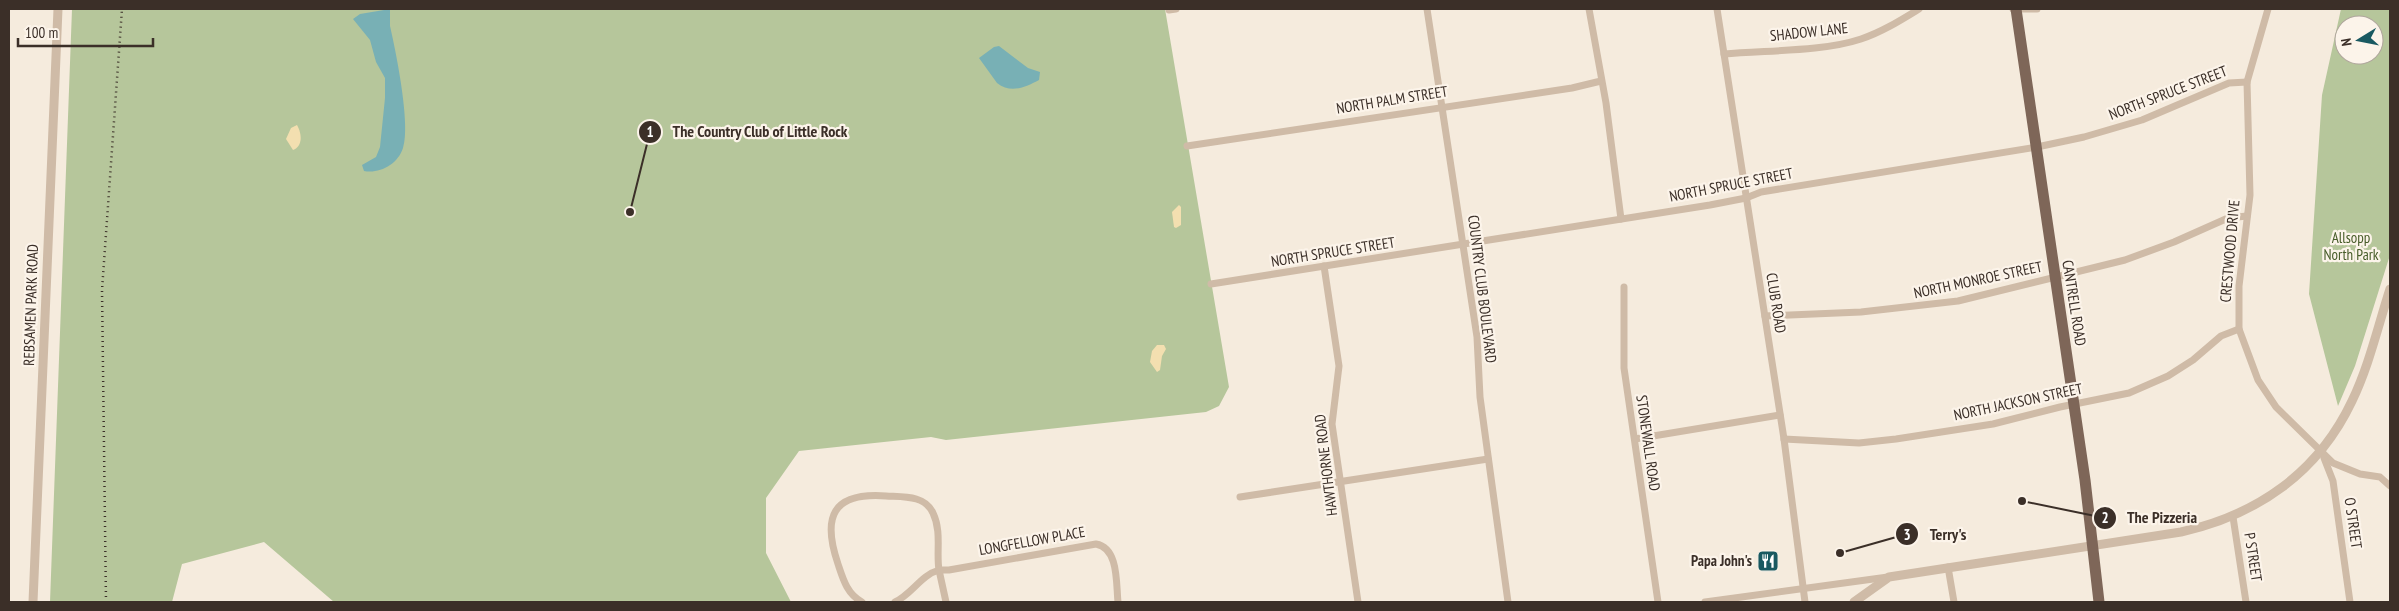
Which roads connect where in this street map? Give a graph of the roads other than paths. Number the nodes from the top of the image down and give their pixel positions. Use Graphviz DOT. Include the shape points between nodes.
graph roads {
  1 [pos="58,9"];
  2 [pos="1427,9"];
  3 [pos="1589,9"];
  4 [pos="1717,9"];
  5 [pos="1919,9"];
  6 [pos="2015,9"];
  7 [pos="2038,9"];
  8 [pos="2268,9"];
  9 [pos="1724,54"];
  10 [pos="1601,81"];
  11 [pos="2248,82"];
  12 [pos="1442,106"];
  13 [pos="1188,146"];
  14 [pos="2036,147"];
  15 [pos="1746,198"];
  16 [pos="2247,216"];
  17 [pos="1621,219"];
  18 [pos="1463,245"];
  19 [pos="1324,266"];
  20 [pos="2055,278"];
  21 [pos="1211,284"];
  22 [pos="1624,287"];
  23 [pos="2390,289"];
  24 [pos="1765,316"];
  25 [pos="2239,329"];
  26 [pos="2075,404"];
  27 [pos="1780,415"];
  28 [pos="1784,438"];
  29 [pos="1635,439"];
  30 [pos="2320,451"];
  31 [pos="1488,459"];
  32 [pos="2390,475"];
  33 [pos="2380,477"];
  34 [pos="1340,482"];
  35 [pos="2390,486"];
  36 [pos="1240,498"];
  37 [pos="2233,517"];
  38 [pos="2094,546"];
  39 [pos="1948,567"];
  40 [pos="939,570"];
  41 [pos="1889,577"];
  42 [pos="1802,588"];
  43 [pos="33,602"];
  44 [pos="862,602"];
  45 [pos="895,602"];
  46 [pos="946,602"];
  47 [pos="1118,602"];
  48 [pos="1358,602"];
  49 [pos="1508,602"];
  50 [pos="1658,602"];
  51 [pos="1705,602"];
  52 [pos="1805,602"];
  53 [pos="1854,602"];
  54 [pos="1954,602"];
  55 [pos="2099,602"];
  56 [pos="2246,602"];
  57 [pos="2350,602"];
  1 -- 43 [label="street, REBSAMEN PARK ROAD"];
  2 -- 12 [label="street, COUNTRY CLUB BOULEVARD"];
  3 -- 10 [label="street"];
  4 -- 9 [label="street, CLUB ROAD"];
  5 -- 9 [label="street, SHADOW LANE" via="1889,26 1849,42"];
  6 -- 7 [label="street"];
  6 -- 14 [label="main road, CANTRELL ROAD"];
  8 -- 11 [label="street, CRESTWOOD DRIVE"];
  9 -- 15 [label="street, CLUB ROAD"];
  10 -- 12 [label="street, NORTH PALM STREET"];
  10 -- 17 [label="street"];
  11 -- 14 [label="street, NORTH SPRUCE STREET" via="2229,82 2126,126"];
  11 -- 16 [label="street, CRESTWOOD DRIVE" via="2250,195"];
  12 -- 13 [label="street, NORTH PALM STREET"];
  12 -- 18 [label="street, COUNTRY CLUB BOULEVARD"];
  14 -- 15 [label="street, NORTH SPRUCE STREET" via="1760,192"];
  14 -- 20 [label="main road, CANTRELL ROAD"];
  15 -- 17 [label="street, NORTH SPRUCE STREET"];
  15 -- 24 [label="street, CLUB ROAD"];
  16 -- 20 [label="street, NORTH MONROE STREET" via="2228,218 2139,256"];
  16 -- 25 [label="street, CRESTWOOD DRIVE" via="2239,286"];
  17 -- 18 [label="street, NORTH SPRUCE STREET"];
  18 -- 19 [label="street, NORTH SPRUCE STREET"];
  18 -- 31 [label="street, COUNTRY CLUB BOULEVARD" via="1477,337"];
  19 -- 21 [label="street, NORTH SPRUCE STREET"];
  19 -- 34 [label="street, HAWTHORNE ROAD" via="1338,366 1332,417"];
  20 -- 24 [label="street, NORTH MONROE STREET" via="1924,306"];
  20 -- 26 [label="main road, CANTRELL ROAD"];
  22 -- 29 [label="street, STONEWALL ROAD" via="1624,368"];
  23 -- 30 [label="street" via="2353,400"];
  24 -- 27 [label="street, CLUB ROAD"];
  25 -- 26 [label="street, NORTH JACKSON STREET" via="2221,336 2178,370 2142,389"];
  25 -- 30 [label="street, CRESTWOOD DRIVE" via="2251,365 2266,394"];
  26 -- 28 [label="street, NORTH JACKSON STREET" via="1993,424 1896,439 1859,443"];
  26 -- 38 [label="main road, CANTRELL ROAD"];
  27 -- 28 [label="street, CLUB ROAD"];
  27 -- 29 [label="street"];
  28 -- 42 [label="street, CLUB ROAD"];
  29 -- 50 [label="street, STONEWALL ROAD"];
  30 -- 33 [label="street, CRESTWOOD DRIVE" via="2337,466"];
  30 -- 37 [label="street" via="2282,488"];
  30 -- 57 [label="street, O STREET" via="2333,481"];
  31 -- 34 [label="street"];
  31 -- 49 [label="street, COUNTRY CLUB BOULEVARD"];
  32 -- 33 [label="street"];
  33 -- 35 [label="street"];
  34 -- 36 [label="street"];
  34 -- 48 [label="street, HAWTHORNE ROAD"];
  37 -- 38 [label="street" via="2205,527"];
  37 -- 56 [label="street, P STREET"];
  38 -- 39 [label="street"];
  38 -- 55 [label="main road, CANTRELL ROAD"];
  39 -- 41 [label="street"];
  39 -- 54 [label="street"];
  40 -- 44 [label="street" via="935,517 924,502 910,497 856,496 835,512 830,531 845,585"];
  40 -- 45 [label="street"];
  40 -- 46 [label="street"];
  40 -- 47 [label="street, LONGFELLOW PLACE" via="1096,544 1106,548 1112,557"];
  41 -- 42 [label="street"];
  41 -- 53 [label="street"];
  42 -- 51 [label="street"];
  42 -- 52 [label="street, CLUB ROAD"];
}
